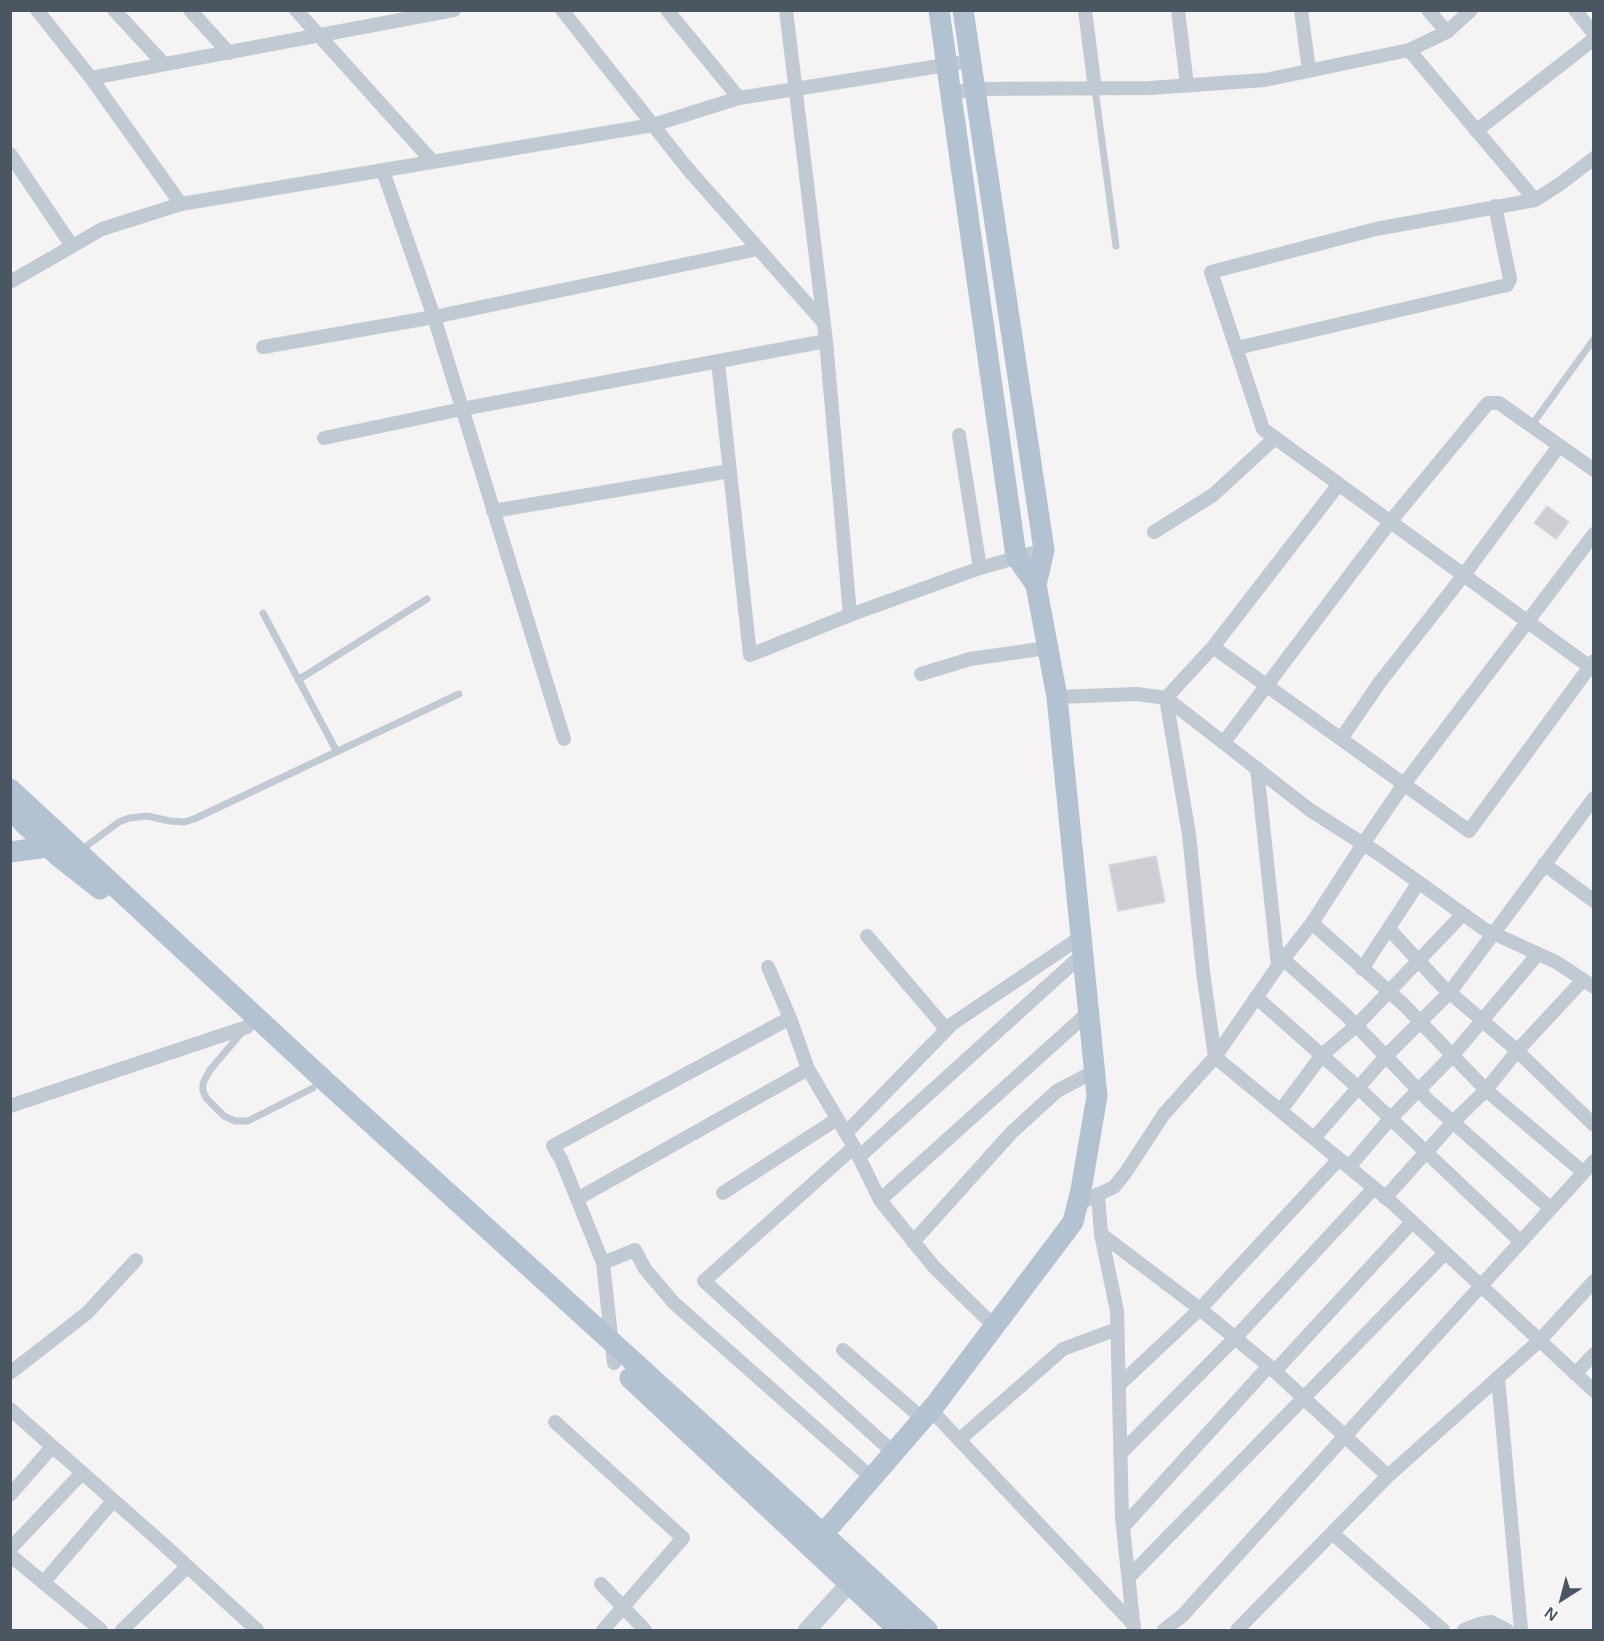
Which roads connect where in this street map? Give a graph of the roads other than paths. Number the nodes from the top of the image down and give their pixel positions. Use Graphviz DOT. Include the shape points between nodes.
graph roads {
  1 [pos="37,10"];
  2 [pos="114,10"];
  3 [pos="190,10"];
  4 [pos="296,10"];
  5 [pos="454,10"];
  6 [pos="562,10"];
  7 [pos="666,10"];
  8 [pos="786,10"];
  9 [pos="939,10"];
  10 [pos="963,10"];
  11 [pos="1085,10"];
  12 [pos="1178,10"];
  13 [pos="1301,10"];
  14 [pos="1428,10"];
  15 [pos="1471,10"];
  16 [pos="1575,10"];
  17 [pos="418,14"];
  18 [pos="1447,32"];
  19 [pos="318,36"];
  20 [pos="1593,36"];
  21 [pos="1409,50"];
  22 [pos="229,53"];
  23 [pos="971,61"];
  24 [pos="164,64"];
  25 [pos="948,66"];
  26 [pos="1309,71"];
  27 [pos="91,78"];
  28 [pos="1187,85"];
  29 [pos="797,89"];
  30 [pos="975,89"];
  31 [pos="1095,89"];
  32 [pos="951,93"];
  33 [pos="739,98"];
  34 [pos="652,125"];
  35 [pos="1476,130"];
  36 [pos="10,154"];
  37 [pos="1593,158"];
  38 [pos="433,162"];
  39 [pos="383,171"];
  40 [pos="1535,200"];
  41 [pos="181,204"];
  42 [pos="1495,206"];
  43 [pos="72,246"];
  44 [pos="1116,246"];
  45 [pos="758,249"];
  46 [pos="10,282"];
  47 [pos="434,317"];
  48 [pos="824,323"];
  49 [pos="1593,339"];
  50 [pos="826,341"];
  51 [pos="263,347"];
  52 [pos="1238,348"];
  53 [pos="718,362"];
  54 [pos="462,409"];
  55 [pos="1531,426"];
  56 [pos="959,435"];
  57 [pos="324,438"];
  58 [pos="1275,438"];
  59 [pos="1559,446"];
  60 [pos="1593,470"];
  61 [pos="730,471"];
  62 [pos="1339,484"];
  63 [pos="493,511"];
  64 [pos="1390,522"];
  65 [pos="1155,532"];
  66 [pos="1593,534"];
  67 [pos="1044,550"];
  68 [pos="1016,556"];
  69 [pos="980,568"];
  70 [pos="1463,576"];
  71 [pos="1035,585"];
  72 [pos="427,599"];
  73 [pos="263,614"];
  74 [pos="850,615"];
  75 [pos="1526,621"];
  76 [pos="1213,647"];
  77 [pos="1047,648"];
  78 [pos="1592,666"];
  79 [pos="921,674"];
  80 [pos="298,680"];
  81 [pos="1266,686"];
  82 [pos="459,694"];
  83 [pos="1057,697"];
  84 [pos="1166,698"];
  85 [pos="564,739"];
  86 [pos="1341,739"];
  87 [pos="1224,742"];
  88 [pos="337,752"];
  89 [pos="1257,768"];
  90 [pos="1404,784"];
  91 [pos="10,789"];
  92 [pos="1593,798"];
  93 [pos="10,810"];
  94 [pos="40,834"];
  95 [pos="1363,844"];
  96 [pos="10,852"];
  97 [pos="72,857"];
  98 [pos="1544,864"];
  99 [pos="1419,882"];
  100 [pos="1593,901"];
  101 [pos="1463,914"];
  102 [pos="1312,923"];
  103 [pos="1389,929"];
  104 [pos="1492,934"];
  105 [pos="867,936"];
  106 [pos="1082,945"];
  107 [pos="1538,954"];
  108 [pos="1419,960"];
  109 [pos="1280,963"];
  110 [pos="768,967"];
  111 [pos="1362,969"];
  112 [pos="1588,983"];
  113 [pos="1389,992"];
  114 [pos="1450,992"];
  115 [pos="1256,997"];
  116 [pos="1089,1012"];
  117 [pos="790,1018"];
  118 [pos="1482,1020"];
  119 [pos="1421,1023"];
  120 [pos="1357,1025"];
  121 [pos="247,1027"];
  122 [pos="946,1029"];
  123 [pos="1517,1051"];
  124 [pos="1322,1055"];
  125 [pos="1386,1056"];
  126 [pos="1453,1056"];
  127 [pos="1215,1057"];
  128 [pos="808,1069"];
  129 [pos="1095,1071"];
  130 [pos="313,1088"];
  131 [pos="1359,1088"];
  132 [pos="1418,1090"];
  133 [pos="1486,1090"];
  134 [pos="10,1106"];
  135 [pos="1281,1110"];
  136 [pos="837,1119"];
  137 [pos="1390,1119"];
  138 [pos="1453,1122"];
  139 [pos="1593,1125"];
  140 [pos="846,1133"];
  141 [pos="1314,1138"];
  142 [pos="857,1152"];
  143 [pos="1426,1153"];
  144 [pos="1593,1161"];
  145 [pos="1344,1163"];
  146 [pos="1583,1172"];
  147 [pos="723,1193"];
  148 [pos="1380,1193"];
  149 [pos="1098,1194"];
  150 [pos="577,1199"];
  151 [pos="880,1200"];
  152 [pos="1078,1204"];
  153 [pos="1550,1208"];
  154 [pos="1412,1222"];
  155 [pos="1101,1234"];
  156 [pos="913,1242"];
  157 [pos="1521,1242"];
  158 [pos="1445,1253"];
  159 [pos="136,1260"];
  160 [pos="603,1263"];
  161 [pos="1593,1281"];
  162 [pos="1480,1286"];
  163 [pos="1200,1309"];
  164 [pos="994,1326"];
  165 [pos="1117,1329"];
  166 [pos="1235,1338"];
  167 [pos="1539,1341"];
  168 [pos="843,1350"];
  169 [pos="613,1352"];
  170 [pos="1593,1354"];
  171 [pos="1272,1369"];
  172 [pos="10,1373"];
  173 [pos="1575,1374"];
  174 [pos="1498,1377"];
  175 [pos="1119,1385"];
  176 [pos="1593,1391"];
  177 [pos="1304,1398"];
  178 [pos="10,1409"];
  179 [pos="927,1414"];
  180 [pos="555,1422"];
  181 [pos="1346,1437"];
  182 [pos="959,1440"];
  183 [pos="52,1447"];
  184 [pos="894,1453"];
  185 [pos="1120,1454"];
  186 [pos="82,1473"];
  187 [pos="1388,1476"];
  188 [pos="873,1479"];
  189 [pos="10,1495"];
  190 [pos="113,1500"];
  191 [pos="1123,1527"];
  192 [pos="1332,1533"];
  193 [pos="818,1541"];
  194 [pos="10,1549"];
  195 [pos="10,1555"];
  196 [pos="188,1567"];
  197 [pos="1129,1577"];
  198 [pos="43,1583"];
  199 [pos="601,1584"];
  200 [pos="849,1584"];
  201 [pos="623,1608"];
  202 [pos="1134,1628"];
  203 [pos="100,1630"];
  204 [pos="123,1630"];
  205 [pos="256,1630"];
  206 [pos="603,1630"];
  207 [pos="645,1630"];
  208 [pos="807,1630"];
  209 [pos="899,1630"];
  210 [pos="927,1630"];
  211 [pos="1164,1630"];
  212 [pos="1238,1630"];
  213 [pos="1443,1630"];
  214 [pos="1464,1630"];
  215 [pos="1507,1630"];
  216 [pos="1521,1630"];
  1 -- 27 [label="street"];
  2 -- 24 [label="street"];
  3 -- 22 [label="street"];
  4 -- 19 [label="street"];
  5 -- 17 [label="street"];
  6 -- 34 [label="street"];
  7 -- 33 [label="street"];
  8 -- 29 [label="street"];
  9 -- 25 [label="main road"];
  10 -- 23 [label="main road"];
  11 -- 31 [label="street"];
  12 -- 28 [label="street"];
  13 -- 26 [label="street"];
  14 -- 18 [label="street"];
  15 -- 18 [label="street"];
  16 -- 20 [label="street"];
  17 -- 19 [label="street"];
  18 -- 21 [label="street"];
  19 -- 22 [label="street"];
  19 -- 38 [label="street"];
  20 -- 35 [label="street"];
  21 -- 26 [label="street"];
  21 -- 35 [label="street"];
  22 -- 24 [label="street"];
  23 -- 25 [label="street"];
  23 -- 30 [label="main road"];
  24 -- 27 [label="street"];
  25 -- 29 [label="street"];
  25 -- 32 [label="main road"];
  26 -- 28 [label="street" via="1265,80"];
  27 -- 41 [label="street"];
  28 -- 31 [label="street"];
  29 -- 33 [label="street"];
  29 -- 48 [label="street"];
  30 -- 31 [label="street"];
  30 -- 32 [label="street"];
  30 -- 67 [label="main road"];
  31 -- 44 [label="lane"];
  32 -- 68 [label="main road"];
  33 -- 34 [label="street"];
  34 -- 38 [label="street"];
  34 -- 45 [label="street"];
  35 -- 40 [label="street"];
  36 -- 43 [label="street"];
  37 -- 40 [label="street"];
  38 -- 39 [label="street"];
  39 -- 41 [label="street"];
  39 -- 47 [label="street"];
  40 -- 42 [label="street"];
  41 -- 43 [label="street" via="120,222"];
  42 -- 52 [label="street" via="1510,279 1507,285"];
  42 -- 52 [label="street" via="1376,230 1211,272"];
  43 -- 46 [label="street"];
  45 -- 47 [label="street"];
  45 -- 48 [label="street"];
  47 -- 51 [label="street"];
  47 -- 54 [label="street"];
  48 -- 50 [label="street"];
  49 -- 55 [label="lane"];
  50 -- 53 [label="street"];
  50 -- 74 [label="street"];
  52 -- 58 [label="street" via="1263,429"];
  53 -- 54 [label="street"];
  53 -- 61 [label="street"];
  54 -- 57 [label="street"];
  54 -- 63 [label="street"];
  55 -- 59 [label="street"];
  55 -- 64 [label="street" via="1499,404 1488,403"];
  56 -- 69 [label="street"];
  58 -- 62 [label="street"];
  58 -- 65 [label="street" via="1213,495"];
  59 -- 60 [label="street"];
  59 -- 70 [label="street"];
  61 -- 63 [label="street"];
  61 -- 74 [label="street" via="750,655"];
  62 -- 64 [label="street"];
  62 -- 76 [label="street"];
  63 -- 85 [label="street"];
  64 -- 70 [label="street"];
  64 -- 81 [label="street"];
  66 -- 75 [label="street"];
  67 -- 68 [label="street"];
  67 -- 71 [label="main road"];
  68 -- 69 [label="street"];
  68 -- 71 [label="main road"];
  69 -- 74 [label="street"];
  70 -- 75 [label="street"];
  70 -- 86 [label="street"];
  71 -- 77 [label="main road"];
  72 -- 80 [label="lane"];
  73 -- 80 [label="lane"];
  75 -- 78 [label="street"];
  75 -- 90 [label="street"];
  76 -- 81 [label="street"];
  76 -- 84 [label="street"];
  77 -- 79 [label="street" via="970,659"];
  77 -- 83 [label="main road"];
  78 -- 90 [label="street" via="1469,831"];
  80 -- 88 [label="lane"];
  81 -- 86 [label="street"];
  81 -- 87 [label="street"];
  82 -- 88 [label="lane"];
  83 -- 84 [label="street" via="1137,694"];
  83 -- 106 [label="main road"];
  84 -- 87 [label="street"];
  84 -- 127 [label="street" via="1189,834"];
  86 -- 90 [label="street"];
  87 -- 89 [label="street"];
  88 -- 97 [label="lane" via="194,819 129,818"];
  89 -- 95 [label="street" via="1310,810"];
  89 -- 109 [label="street"];
  90 -- 95 [label="street"];
  91 -- 94 [label="main road"];
  92 -- 98 [label="street"];
  93 -- 94 [label="main road"];
  94 -- 96 [label="main road"];
  94 -- 97 [label="main road"];
  95 -- 99 [label="street"];
  95 -- 102 [label="street"];
  97 -- 121 [label="main road"];
  97 -- 169 [label="main road" via="324,1081"];
  98 -- 100 [label="street"];
  98 -- 104 [label="street"];
  99 -- 101 [label="street"];
  99 -- 103 [label="street"];
  101 -- 104 [label="street"];
  101 -- 108 [label="street"];
  102 -- 109 [label="street"];
  102 -- 111 [label="street"];
  103 -- 108 [label="street"];
  103 -- 111 [label="street"];
  104 -- 107 [label="street"];
  104 -- 114 [label="street"];
  105 -- 122 [label="street"];
  106 -- 116 [label="main road"];
  106 -- 122 [label="street"];
  106 -- 142 [label="street"];
  107 -- 112 [label="street"];
  107 -- 118 [label="street"];
  108 -- 113 [label="street"];
  108 -- 114 [label="street"];
  109 -- 115 [label="street"];
  109 -- 120 [label="street"];
  110 -- 117 [label="street"];
  111 -- 113 [label="street"];
  112 -- 123 [label="street"];
  113 -- 119 [label="street"];
  113 -- 120 [label="street"];
  114 -- 118 [label="street"];
  114 -- 119 [label="street"];
  115 -- 124 [label="street"];
  115 -- 127 [label="street"];
  116 -- 129 [label="main road"];
  116 -- 151 [label="street"];
  117 -- 128 [label="street"];
  117 -- 150 [label="street" via="553,1146"];
  118 -- 123 [label="street"];
  118 -- 126 [label="street"];
  119 -- 125 [label="street"];
  119 -- 126 [label="street"];
  120 -- 124 [label="street"];
  120 -- 125 [label="street"];
  121 -- 130 [label="main road"];
  121 -- 130 [label="lane" via="203,1083 206,1098 224,1116 235,1121 248,1120"];
  121 -- 134 [label="street"];
  122 -- 140 [label="street"];
  123 -- 133 [label="street"];
  123 -- 139 [label="street"];
  124 -- 131 [label="street"];
  124 -- 135 [label="street"];
  125 -- 131 [label="street"];
  125 -- 132 [label="street"];
  126 -- 132 [label="street"];
  126 -- 133 [label="street"];
  127 -- 135 [label="street"];
  127 -- 149 [label="street" via="1164,1114 1126,1172 1114,1186"];
  128 -- 136 [label="street"];
  128 -- 150 [label="street"];
  129 -- 152 [label="main road" via="1097,1096"];
  129 -- 156 [label="street" via="1057,1091 1012,1132"];
  130 -- 169 [label="main road"];
  131 -- 137 [label="street"];
  131 -- 141 [label="street"];
  132 -- 137 [label="street"];
  132 -- 138 [label="street"];
  133 -- 138 [label="street"];
  133 -- 146 [label="street"];
  135 -- 141 [label="street"];
  136 -- 140 [label="street"];
  136 -- 147 [label="street"];
  137 -- 143 [label="street"];
  137 -- 145 [label="street"];
  138 -- 143 [label="street"];
  138 -- 153 [label="street"];
  140 -- 142 [label="street"];
  141 -- 145 [label="street"];
  142 -- 151 [label="street"];
  142 -- 184 [label="street" via="704,1281"];
  143 -- 148 [label="street"];
  143 -- 157 [label="street"];
  144 -- 146 [label="street"];
  145 -- 148 [label="street"];
  145 -- 163 [label="street"];
  146 -- 153 [label="street"];
  148 -- 154 [label="street"];
  148 -- 166 [label="street"];
  149 -- 152 [label="street"];
  149 -- 155 [label="street"];
  150 -- 160 [label="street"];
  151 -- 156 [label="street"];
  152 -- 164 [label="main road" via="1073,1222"];
  153 -- 157 [label="street"];
  154 -- 158 [label="street"];
  154 -- 171 [label="street"];
  155 -- 163 [label="street"];
  155 -- 165 [label="street"];
  156 -- 164 [label="street"];
  157 -- 162 [label="street"];
  158 -- 162 [label="street"];
  158 -- 177 [label="street"];
  159 -- 172 [label="street" via="87,1313"];
  160 -- 169 [label="street"];
  160 -- 188 [label="street" via="635,1250 645,1269 674,1303"];
  161 -- 167 [label="street"];
  162 -- 167 [label="street"];
  162 -- 181 [label="street"];
  163 -- 166 [label="street"];
  163 -- 175 [label="street"];
  164 -- 179 [label="main road"];
  165 -- 175 [label="street"];
  165 -- 182 [label="street" via="1063,1349"];
  166 -- 171 [label="street"];
  166 -- 185 [label="street"];
  167 -- 173 [label="street"];
  167 -- 174 [label="street"];
  168 -- 179 [label="street"];
  169 -- 193 [label="main road"];
  170 -- 173 [label="street"];
  171 -- 177 [label="street"];
  171 -- 191 [label="street"];
  173 -- 176 [label="street"];
  174 -- 187 [label="street"];
  174 -- 216 [label="street"];
  175 -- 185 [label="street"];
  177 -- 181 [label="street"];
  177 -- 197 [label="street"];
  178 -- 183 [label="street"];
  179 -- 182 [label="street"];
  179 -- 184 [label="main road"];
  180 -- 201 [label="street" via="683,1538"];
  181 -- 187 [label="street"];
  181 -- 211 [label="street" via="1183,1616"];
  182 -- 202 [label="street"];
  183 -- 186 [label="street"];
  183 -- 189 [label="street"];
  184 -- 188 [label="main road"];
  185 -- 191 [label="street"];
  186 -- 190 [label="street"];
  186 -- 194 [label="street"];
  187 -- 192 [label="street"];
  188 -- 193 [label="main road"];
  190 -- 196 [label="street"];
  190 -- 198 [label="street"];
  191 -- 197 [label="street"];
  192 -- 212 [label="street"];
  192 -- 213 [label="street"];
  193 -- 200 [label="main road"];
  193 -- 210 [label="main road"];
  195 -- 198 [label="street"];
  196 -- 204 [label="street"];
  196 -- 205 [label="street"];
  197 -- 202 [label="street"];
  198 -- 203 [label="street"];
  199 -- 201 [label="street"];
  200 -- 208 [label="main road"];
  200 -- 209 [label="main road"];
  201 -- 206 [label="street"];
  201 -- 207 [label="street"];
  214 -- 215 [label="street" via="1491,1622"];
}
